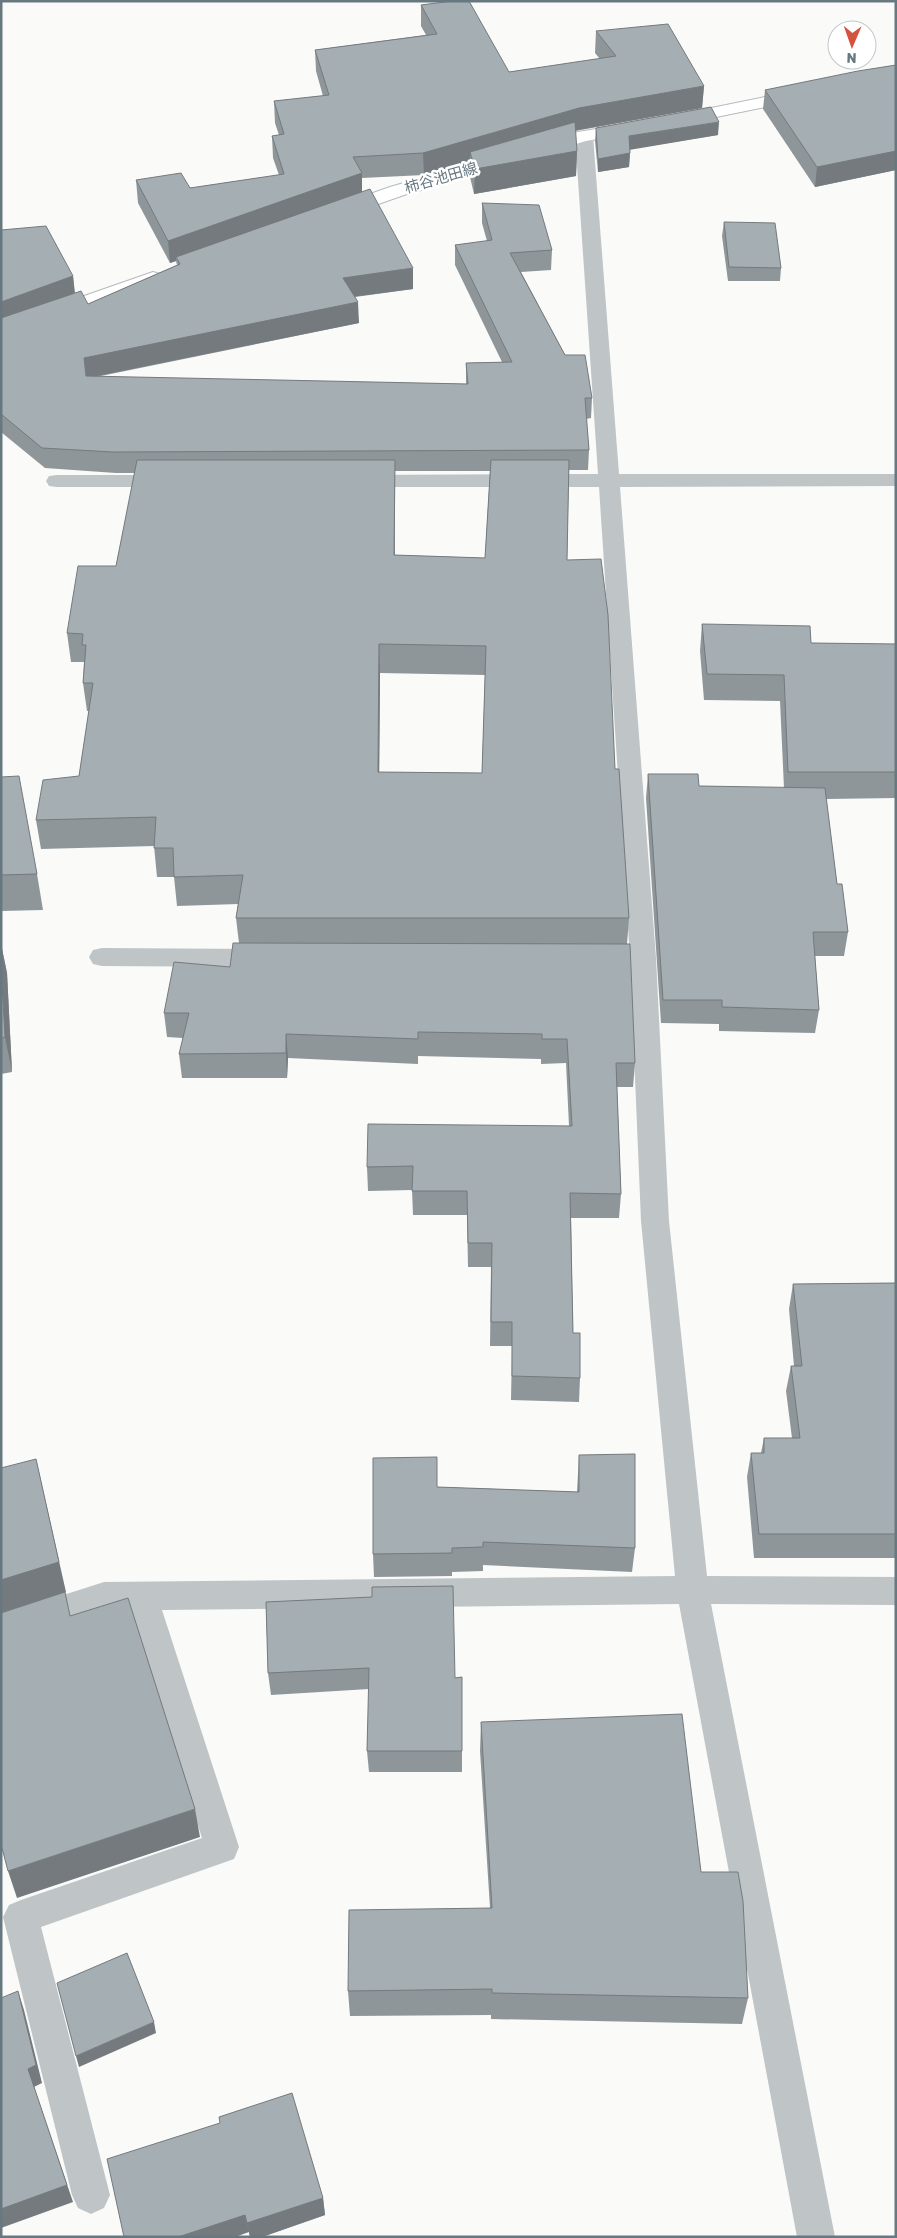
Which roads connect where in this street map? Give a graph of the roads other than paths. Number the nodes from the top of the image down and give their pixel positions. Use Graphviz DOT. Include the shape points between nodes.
graph roads {
  1 [pos="820,90"];
  2 [pos="584,136"];
  3 [pos="324,217"];
  4 [pos="167,273"];
  5 [pos="1,332"];
  6 [pos="896,480"];
  7 [pos="57,481"];
  8 [pos="185,481"];
  9 [pos="333,481"];
  10 [pos="610,481"];
  11 [pos="102,957"];
  12 [pos="289,958"];
  13 [pos="692,1590"];
  14 [pos="896,1591"];
  15 [pos="142,1596"];
  16 [pos="1,1630"];
  17 [pos="91,2195"];
  18 [pos="816,2237"];
  1 -- 2 [label="main road, 柿谷池田線"];
  2 -- 3 [label="main road, 柿谷池田線" via="397,191"];
  2 -- 10 [label="street"];
  4 -- 5 [label="main road"];
  6 -- 10 [label="street"];
  7 -- 8 [label="street"];
  9 -- 10 [label="street"];
  10 -- 13 [label="street" via="633,958 655,1221"];
  11 -- 12 [label="street"];
  13 -- 14 [label="street"];
  13 -- 15 [label="street"];
  13 -- 18 [label="street"];
  15 -- 16 [label="street" via="104,1596"];
  15 -- 17 [label="street" via="222,1847 21,1918"];
}
